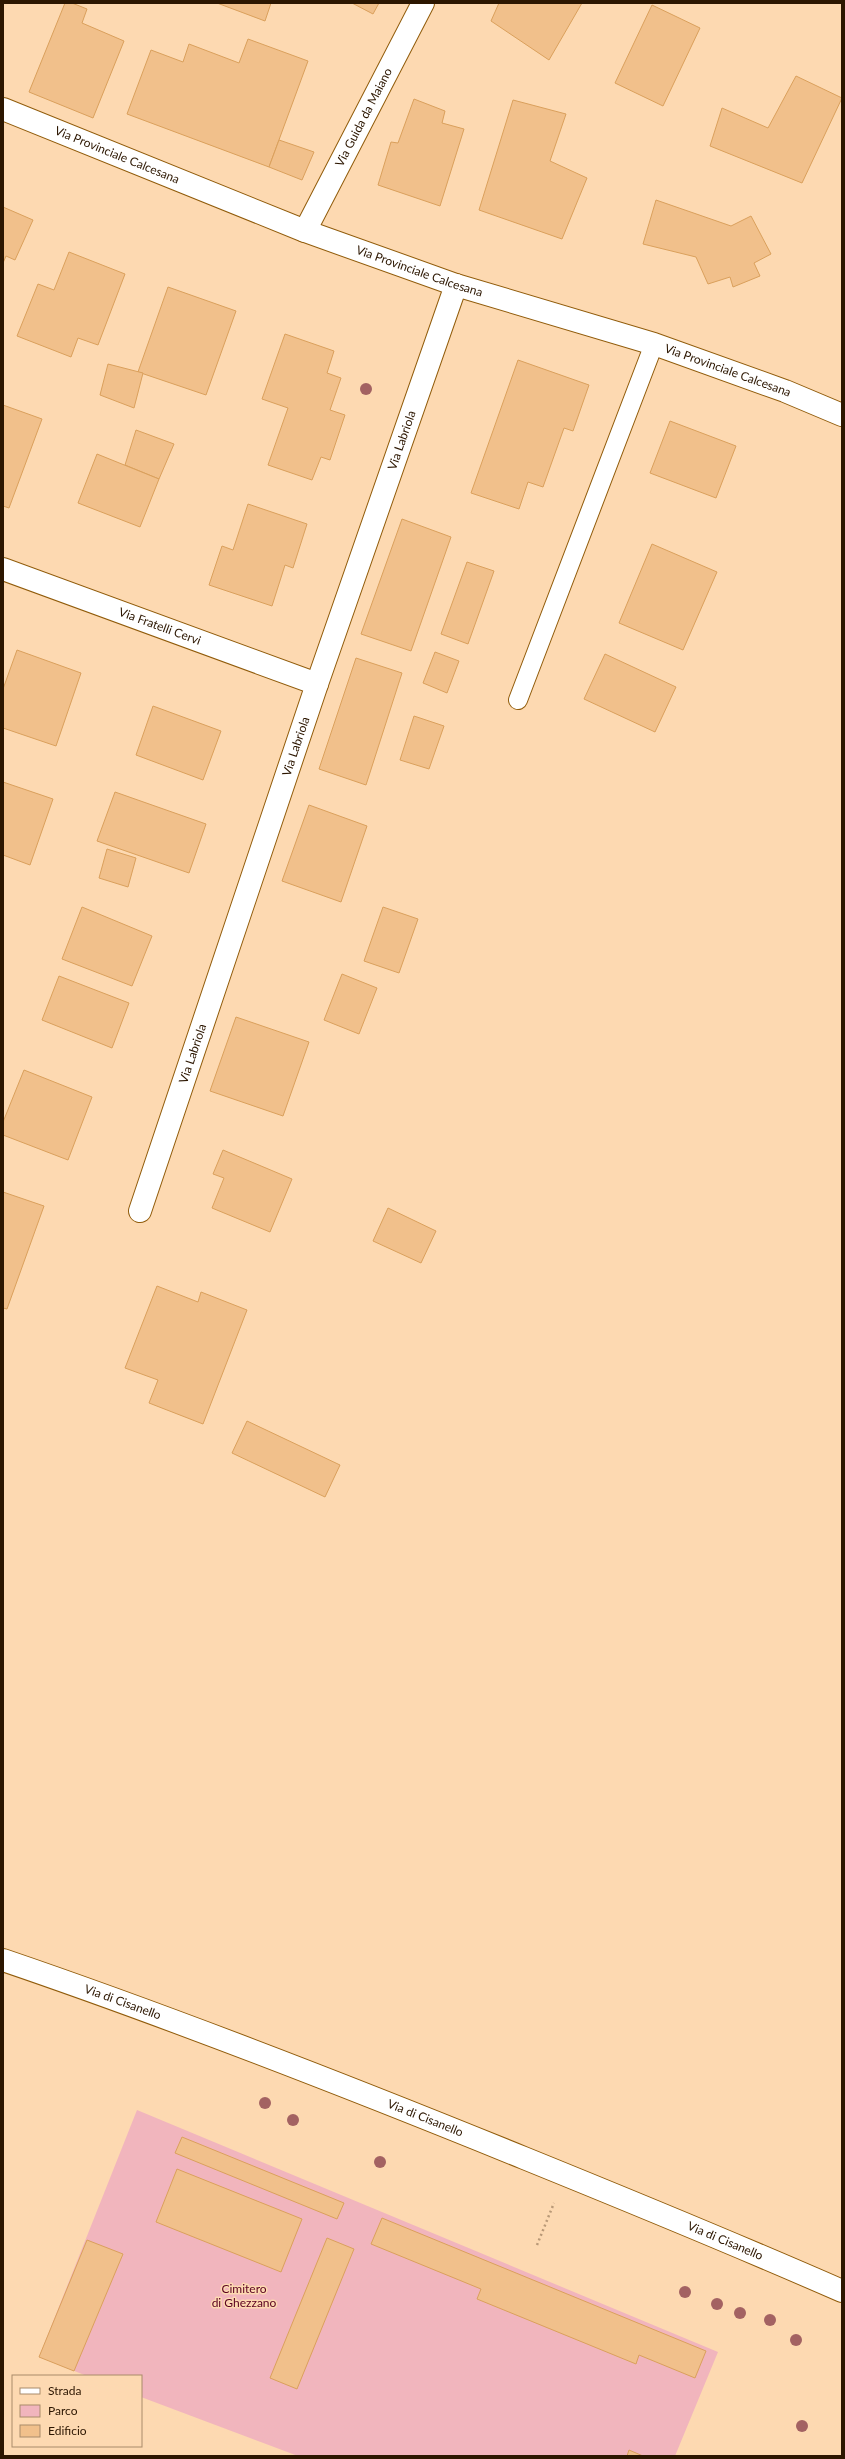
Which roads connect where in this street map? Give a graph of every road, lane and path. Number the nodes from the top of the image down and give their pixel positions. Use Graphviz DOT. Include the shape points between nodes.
graph roads {
  1 [pos="423,3"];
  2 [pos="3,109"];
  3 [pos="305,231"];
  4 [pos="456,285"];
  5 [pos="654,344"];
  6 [pos="842,415"];
  7 [pos="3,569"];
  8 [pos="317,684"];
  9 [pos="518,700"];
  10 [pos="140,1211"];
  11 [pos="3,1960"];
  12 [pos="566,2175"];
  13 [pos="537,2246"];
  14 [pos="842,2291"];
  1 -- 3 [label="main road, Via Guida da Maiano"];
  2 -- 3 [label="main road, Via Provinciale Calcesana"];
  3 -- 4 [label="main road, Via Provinciale Calcesana"];
  4 -- 5 [label="main road, Via Provinciale Calcesana"];
  4 -- 8 [label="main road, Via Labriola"];
  5 -- 6 [label="main road, Via Provinciale Calcesana" via="785,391"];
  5 -- 9 [label="lane"];
  7 -- 8 [label="main road, Via Fratelli Cervi"];
  8 -- 10 [label="main road, Via Labriola"];
  11 -- 12 [label="main road, Via di Cisanello" via="107,1995 305,2069"];
  12 -- 13 [label="path"];
  12 -- 14 [label="main road, Via di Cisanello"];
}
